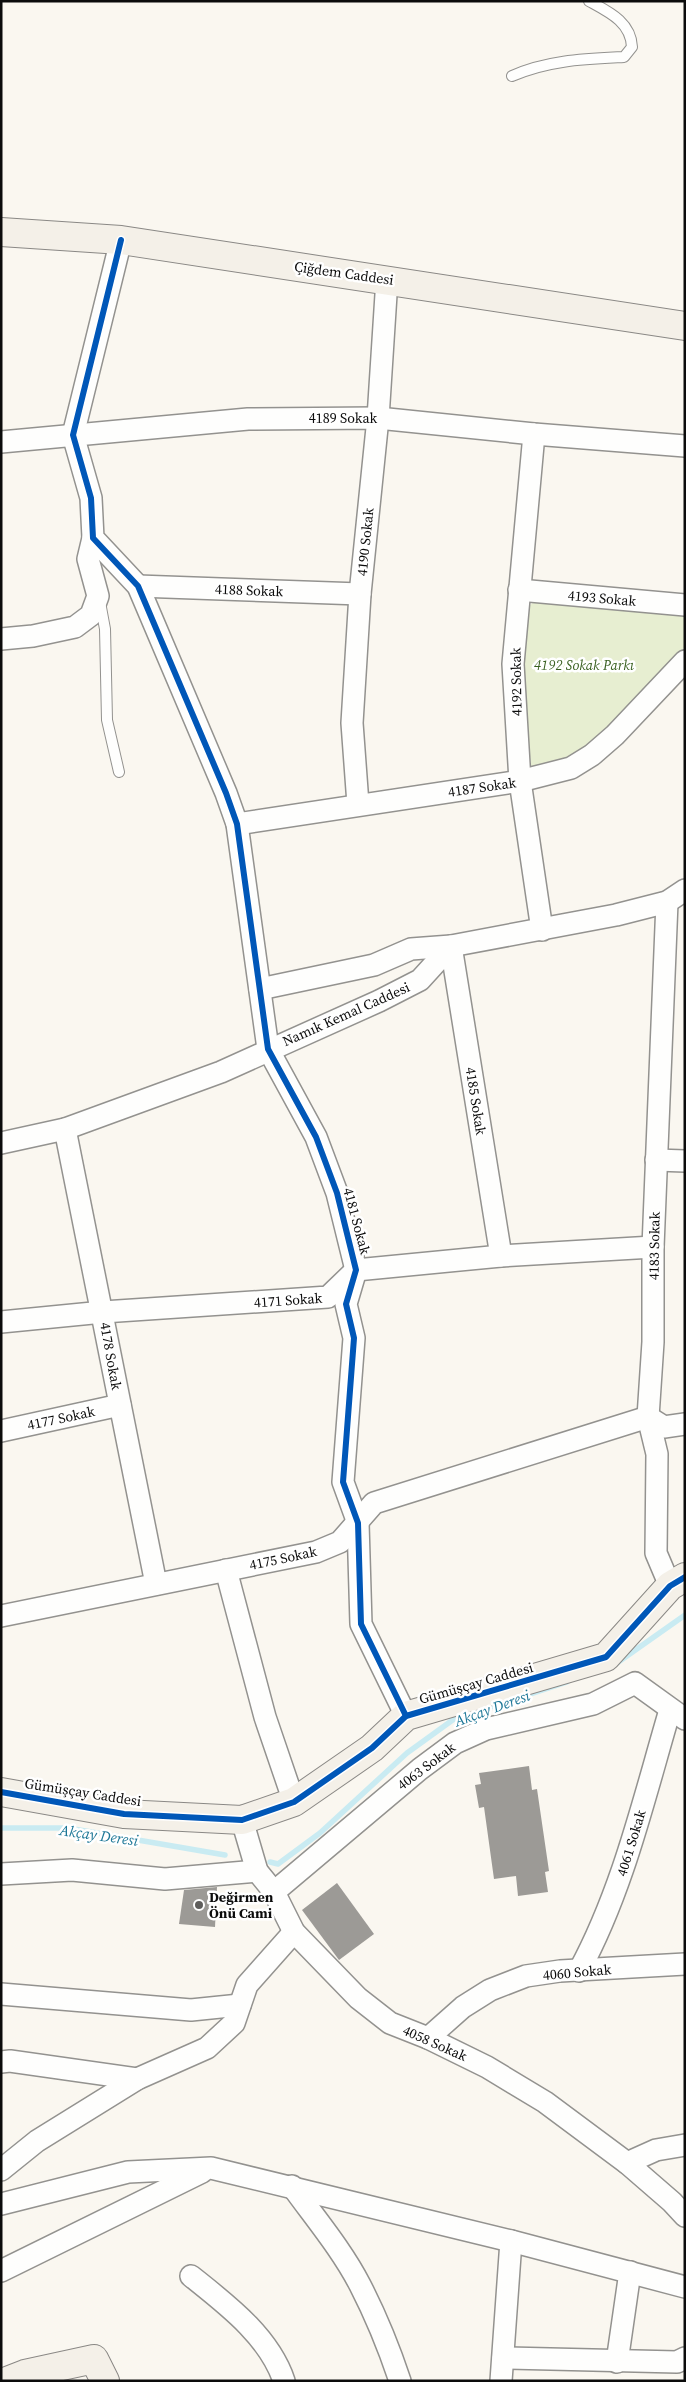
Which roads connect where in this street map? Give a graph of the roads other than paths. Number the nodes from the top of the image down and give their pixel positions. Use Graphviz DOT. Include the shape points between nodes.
graph roads {
  1 [pos="589,1"];
  2 [pos="512,76"];
  3 [pos="1,232"];
  4 [pos="120,240"];
  5 [pos="387,279"];
  6 [pos="685,326"];
  7 [pos="378,418"];
  8 [pos="534,434"];
  9 [pos="73,435"];
  10 [pos="1,442"];
  11 [pos="685,446"];
  12 [pos="93,538"];
  13 [pos="138,586"];
  14 [pos="519,590"];
  15 [pos="360,594"];
  16 [pos="98,596"];
  17 [pos="685,605"];
  18 [pos="1,639"];
  19 [pos="685,661"];
  20 [pos="119,772"];
  21 [pos="520,781"];
  22 [pos="358,804"];
  23 [pos="237,824"];
  24 [pos="685,890"];
  25 [pos="666,902"];
  26 [pos="542,930"];
  27 [pos="451,946"];
  28 [pos="260,989"];
  29 [pos="268,1049"];
  30 [pos="65,1129"];
  31 [pos="1,1143"];
  32 [pos="656,1160"];
  33 [pos="685,1161"];
  34 [pos="653,1247"];
  35 [pos="501,1256"];
  36 [pos="356,1270"];
  37 [pos="104,1312"];
  38 [pos="1,1322"];
  39 [pos="120,1405"];
  40 [pos="648,1418"];
  41 [pos="685,1424"];
  42 [pos="1,1431"];
  43 [pos="358,1523"];
  44 [pos="226,1570"];
  45 [pos="677,1581"];
  46 [pos="156,1584"];
  47 [pos="1,1616"];
  48 [pos="678,1714"];
  49 [pos="406,1716"];
  50 [pos="1,1792"];
  51 [pos="294,1802"];
  52 [pos="242,1820"];
  53 [pos="257,1871"];
  54 [pos="1,1874"];
  55 [pos="274,1892"];
  56 [pos="294,1932"];
  57 [pos="685,1964"];
  58 [pos="579,1971"];
  59 [pos="1,1994"];
  60 [pos="240,2005"];
  61 [pos="428,2038"];
  62 [pos="1,2062"];
  63 [pos="137,2078"];
  64 [pos="685,2145"];
  65 [pos="627,2163"];
  66 [pos="211,2168"];
  67 [pos="1,2170"];
  68 [pos="292,2186"];
  69 [pos="1,2204"];
  70 [pos="685,2216"];
  71 [pos="511,2241"];
  72 [pos="1,2271"];
  73 [pos="630,2272"];
  74 [pos="191,2276"];
  75 [pos="685,2286"];
  76 [pos="503,2358"];
  77 [pos="685,2358"];
  78 [pos="617,2362"];
  79 [pos="7,2381"];
  80 [pos="105,2381"];
  81 [pos="284,2381"];
  82 [pos="400,2381"];
  83 [pos="501,2381"];
  1 -- 2 [label="lane" via="618,17 631,35 632,47 624,57 550,63"];
  3 -- 4 [label="street, Çiğdem Caddesi"];
  4 -- 5 [label="street, Çiğdem Caddesi"];
  4 -- 9 [label="street"];
  5 -- 6 [label="street, Çiğdem Caddesi"];
  5 -- 7 [label="street, 4190 Sokak"];
  7 -- 8 [label="street, 4189 Sokak"];
  7 -- 9 [label="street, 4189 Sokak" via="248,419"];
  7 -- 15 [label="street, 4190 Sokak"];
  8 -- 11 [label="street, 4189 Sokak"];
  8 -- 14 [label="street, 4192 Sokak"];
  9 -- 10 [label="street, 4189 Sokak"];
  9 -- 12 [label="street" via="90,498"];
  12 -- 13 [label="street, 4181 Sokak"];
  12 -- 16 [label="street" via="88,559"];
  13 -- 15 [label="street, 4188 Sokak"];
  13 -- 23 [label="street, 4181 Sokak" via="211,753"];
  14 -- 17 [label="street, 4193 Sokak"];
  14 -- 21 [label="street, 4192 Sokak" via="513,664"];
  15 -- 22 [label="street, 4190 Sokak" via="352,723"];
  16 -- 18 [label="street" via="91,615 75,627"];
  16 -- 20 [label="lane" via="105,629 107,720"];
  19 -- 21 [label="street, 4187 Sokak" via="592,755 571,768"];
  21 -- 22 [label="street, 4187 Sokak"];
  21 -- 26 [label="street, 4192 Sokak"];
  22 -- 23 [label="street, 4187 Sokak"];
  23 -- 28 [label="street, 4181 Sokak"];
  24 -- 25 [label="street"];
  25 -- 26 [label="street"];
  25 -- 32 [label="street, 4183 Sokak"];
  26 -- 27 [label="street"];
  27 -- 28 [label="street" via="411,949 374,965"];
  27 -- 29 [label="street, Namık Kemal Caddesi" via="420,980"];
  27 -- 35 [label="street, 4185 Sokak"];
  28 -- 29 [label="street, 4181 Sokak"];
  29 -- 30 [label="street, Namık Kemal Caddesi" via="221,1072"];
  29 -- 36 [label="street, 4181 Sokak" via="316,1137 338,1193"];
  30 -- 31 [label="street, Namık Kemal Caddesi"];
  30 -- 37 [label="street, 4178 Sokak"];
  32 -- 33 [label="street"];
  32 -- 34 [label="street, 4183 Sokak"];
  34 -- 35 [label="street"];
  34 -- 40 [label="street, 4183 Sokak" via="653,1342"];
  35 -- 36 [label="street"];
  36 -- 37 [label="street, 4171 Sokak" via="328,1297"];
  36 -- 43 [label="street, 4181 Sokak" via="346,1304 354,1338 343,1482"];
  37 -- 38 [label="street, 4171 Sokak"];
  37 -- 39 [label="street, 4178 Sokak"];
  39 -- 42 [label="street, 4177 Sokak"];
  39 -- 46 [label="street, 4178 Sokak"];
  40 -- 41 [label="street" via="664,1427"];
  40 -- 43 [label="street, 4175 Sokak" via="374,1503"];
  40 -- 45 [label="street, 4183 Sokak" via="657,1454 656,1553"];
  43 -- 44 [label="street, 4175 Sokak" via="340,1542 316,1552"];
  43 -- 49 [label="street, 4181 Sokak" via="361,1624"];
  44 -- 46 [label="street, 4175 Sokak"];
  44 -- 51 [label="street" via="265,1717"];
  45 -- 49 [label="street, Gümüşçay Caddesi" via="606,1657"];
  46 -- 47 [label="street, 4175 Sokak"];
  48 -- 55 [label="street, 4063 Sokak" via="635,1683 593,1704 486,1729 420,1768"];
  48 -- 58 [label="street, 4061 Sokak" via="615,1894"];
  49 -- 51 [label="street, Gümüşçay Caddesi" via="372,1748"];
  50 -- 52 [label="street, Gümüşçay Caddesi" via="124,1814"];
  51 -- 52 [label="street, Gümüşçay Caddesi"];
  52 -- 53 [label="street, 4058 Sokak"];
  53 -- 54 [label="street" via="165,1879 72,1870"];
  53 -- 55 [label="street, 4058 Sokak"];
  55 -- 56 [label="street, 4058 Sokak"];
  56 -- 60 [label="street" via="247,1984"];
  56 -- 61 [label="street, 4058 Sokak" via="328,1969 377,2013 390,2023"];
  57 -- 58 [label="street, 4060 Sokak"];
  58 -- 61 [label="street, 4060 Sokak" via="526,1976 490,1990"];
  59 -- 60 [label="street" via="191,2010"];
  60 -- 63 [label="street" via="234,2023 207,2048"];
  61 -- 65 [label="street, 4058 Sokak" via="487,2067 546,2102"];
  62 -- 63 [label="street"];
  63 -- 67 [label="street" via="37,2141"];
  64 -- 65 [label="street" via="656,2150"];
  65 -- 70 [label="street, 4058 Sokak"];
  66 -- 68 [label="street"];
  66 -- 69 [label="street" via="128,2172"];
  66 -- 72 [label="street"];
  68 -- 71 [label="street"];
  68 -- 82 [label="street" via="359,2284 389,2348"];
  71 -- 73 [label="street"];
  71 -- 76 [label="street"];
  73 -- 75 [label="street"];
  73 -- 78 [label="street"];
  74 -- 81 [label="street" via="230,2307 261,2340"];
  76 -- 78 [label="street"];
  76 -- 83 [label="street"];
  77 -- 78 [label="street" via="677,2362"];
  79 -- 80 [label="street" via="94,2359"];
}
